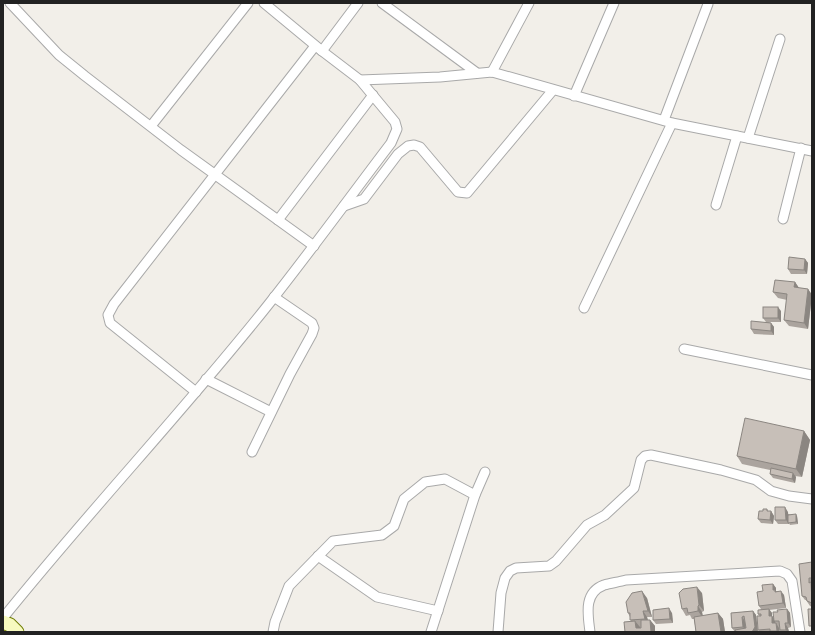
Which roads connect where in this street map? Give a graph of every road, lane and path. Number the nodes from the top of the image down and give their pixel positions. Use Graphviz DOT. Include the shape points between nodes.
graph roads {
  1 [pos="10,3"];
  2 [pos="248,3"];
  3 [pos="264,3"];
  4 [pos="358,3"];
  5 [pos="382,3"];
  6 [pos="529,3"];
  7 [pos="614,3"];
  8 [pos="708,4"];
  9 [pos="780,39"];
  10 [pos="318,48"];
  11 [pos="492,72"];
  12 [pos="477,73"];
  13 [pos="360,80"];
  14 [pos="553,90"];
  15 [pos="373,95"];
  16 [pos="574,96"];
  17 [pos="668,121"];
  18 [pos="151,126"];
  19 [pos="737,136"];
  20 [pos="748,138"];
  21 [pos="801,148"];
  22 [pos="812,151"];
  23 [pos="214,174"];
  24 [pos="716,205"];
  25 [pos="344,206"];
  26 [pos="783,219"];
  27 [pos="278,220"];
  28 [pos="314,246"];
  29 [pos="274,297"];
  30 [pos="584,308"];
  31 [pos="684,348"];
  32 [pos="812,376"];
  33 [pos="206,379"];
  34 [pos="196,392"];
  35 [pos="271,412"];
  36 [pos="252,452"];
  37 [pos="486,472"];
  38 [pos="474,495"];
  39 [pos="812,499"];
  40 [pos="318,556"];
  41 [pos="438,611"];
  42 [pos="3,618"];
  43 [pos="3,622"];
  44 [pos="17,632"];
  45 [pos="273,632"];
  46 [pos="431,632"];
  47 [pos="498,632"];
  48 [pos="590,632"];
  49 [pos="800,632"];
  1 -- 18 [label="street" via="59,55"];
  2 -- 18 [label="street"];
  3 -- 10 [label="street"];
  4 -- 10 [label="street"];
  5 -- 12 [label="street"];
  6 -- 11 [label="street"];
  7 -- 16 [label="street"];
  8 -- 17 [label="street"];
  9 -- 20 [label="street"];
  10 -- 13 [label="street"];
  10 -- 23 [label="street"];
  11 -- 12 [label="street"];
  11 -- 14 [label="street"];
  12 -- 13 [label="street"];
  13 -- 15 [label="street"];
  14 -- 16 [label="street"];
  14 -- 25 [label="street" via="467,193 458,192 420,147 414,145 408,146 398,154 364,200"];
  15 -- 25 [label="street" via="396,122 397,129 391,143"];
  15 -- 27 [label="street"];
  16 -- 17 [label="street"];
  17 -- 19 [label="street"];
  17 -- 30 [label="street"];
  18 -- 23 [label="street"];
  19 -- 20 [label="street"];
  19 -- 24 [label="street"];
  20 -- 21 [label="street"];
  21 -- 22 [label="street"];
  21 -- 26 [label="street"];
  23 -- 27 [label="street"];
  23 -- 34 [label="street" via="108,315 110,323"];
  25 -- 28 [label="street"];
  27 -- 28 [label="street"];
  28 -- 29 [label="street"];
  29 -- 33 [label="street"];
  29 -- 35 [label="street" via="312,322 314,328"];
  31 -- 32 [label="street"];
  33 -- 34 [label="street"];
  33 -- 35 [label="street"];
  34 -- 42 [label="street" via="41,570"];
  35 -- 36 [label="street"];
  37 -- 38 [label="street"];
  38 -- 40 [label="street" via="445,479 425,482 404,499 394,526 382,535 333,542"];
  38 -- 41 [label="street"];
  39 -- 47 [label="street" via="771,491 756,480 721,470 651,455 645,456 641,460 634,488 605,516 587,526 556,561 548,566 516,568 510,571 505,578 502,593"];
  40 -- 41 [label="street" via="377,597"];
  40 -- 45 [label="street" via="289,586"];
  41 -- 46 [label="street"];
  43 -- 44 [label="street" via="10,624"];
  48 -- 49 [label="street" via="588,605 593,592 603,585 626,580 780,571 787,574 792,581"];
}
